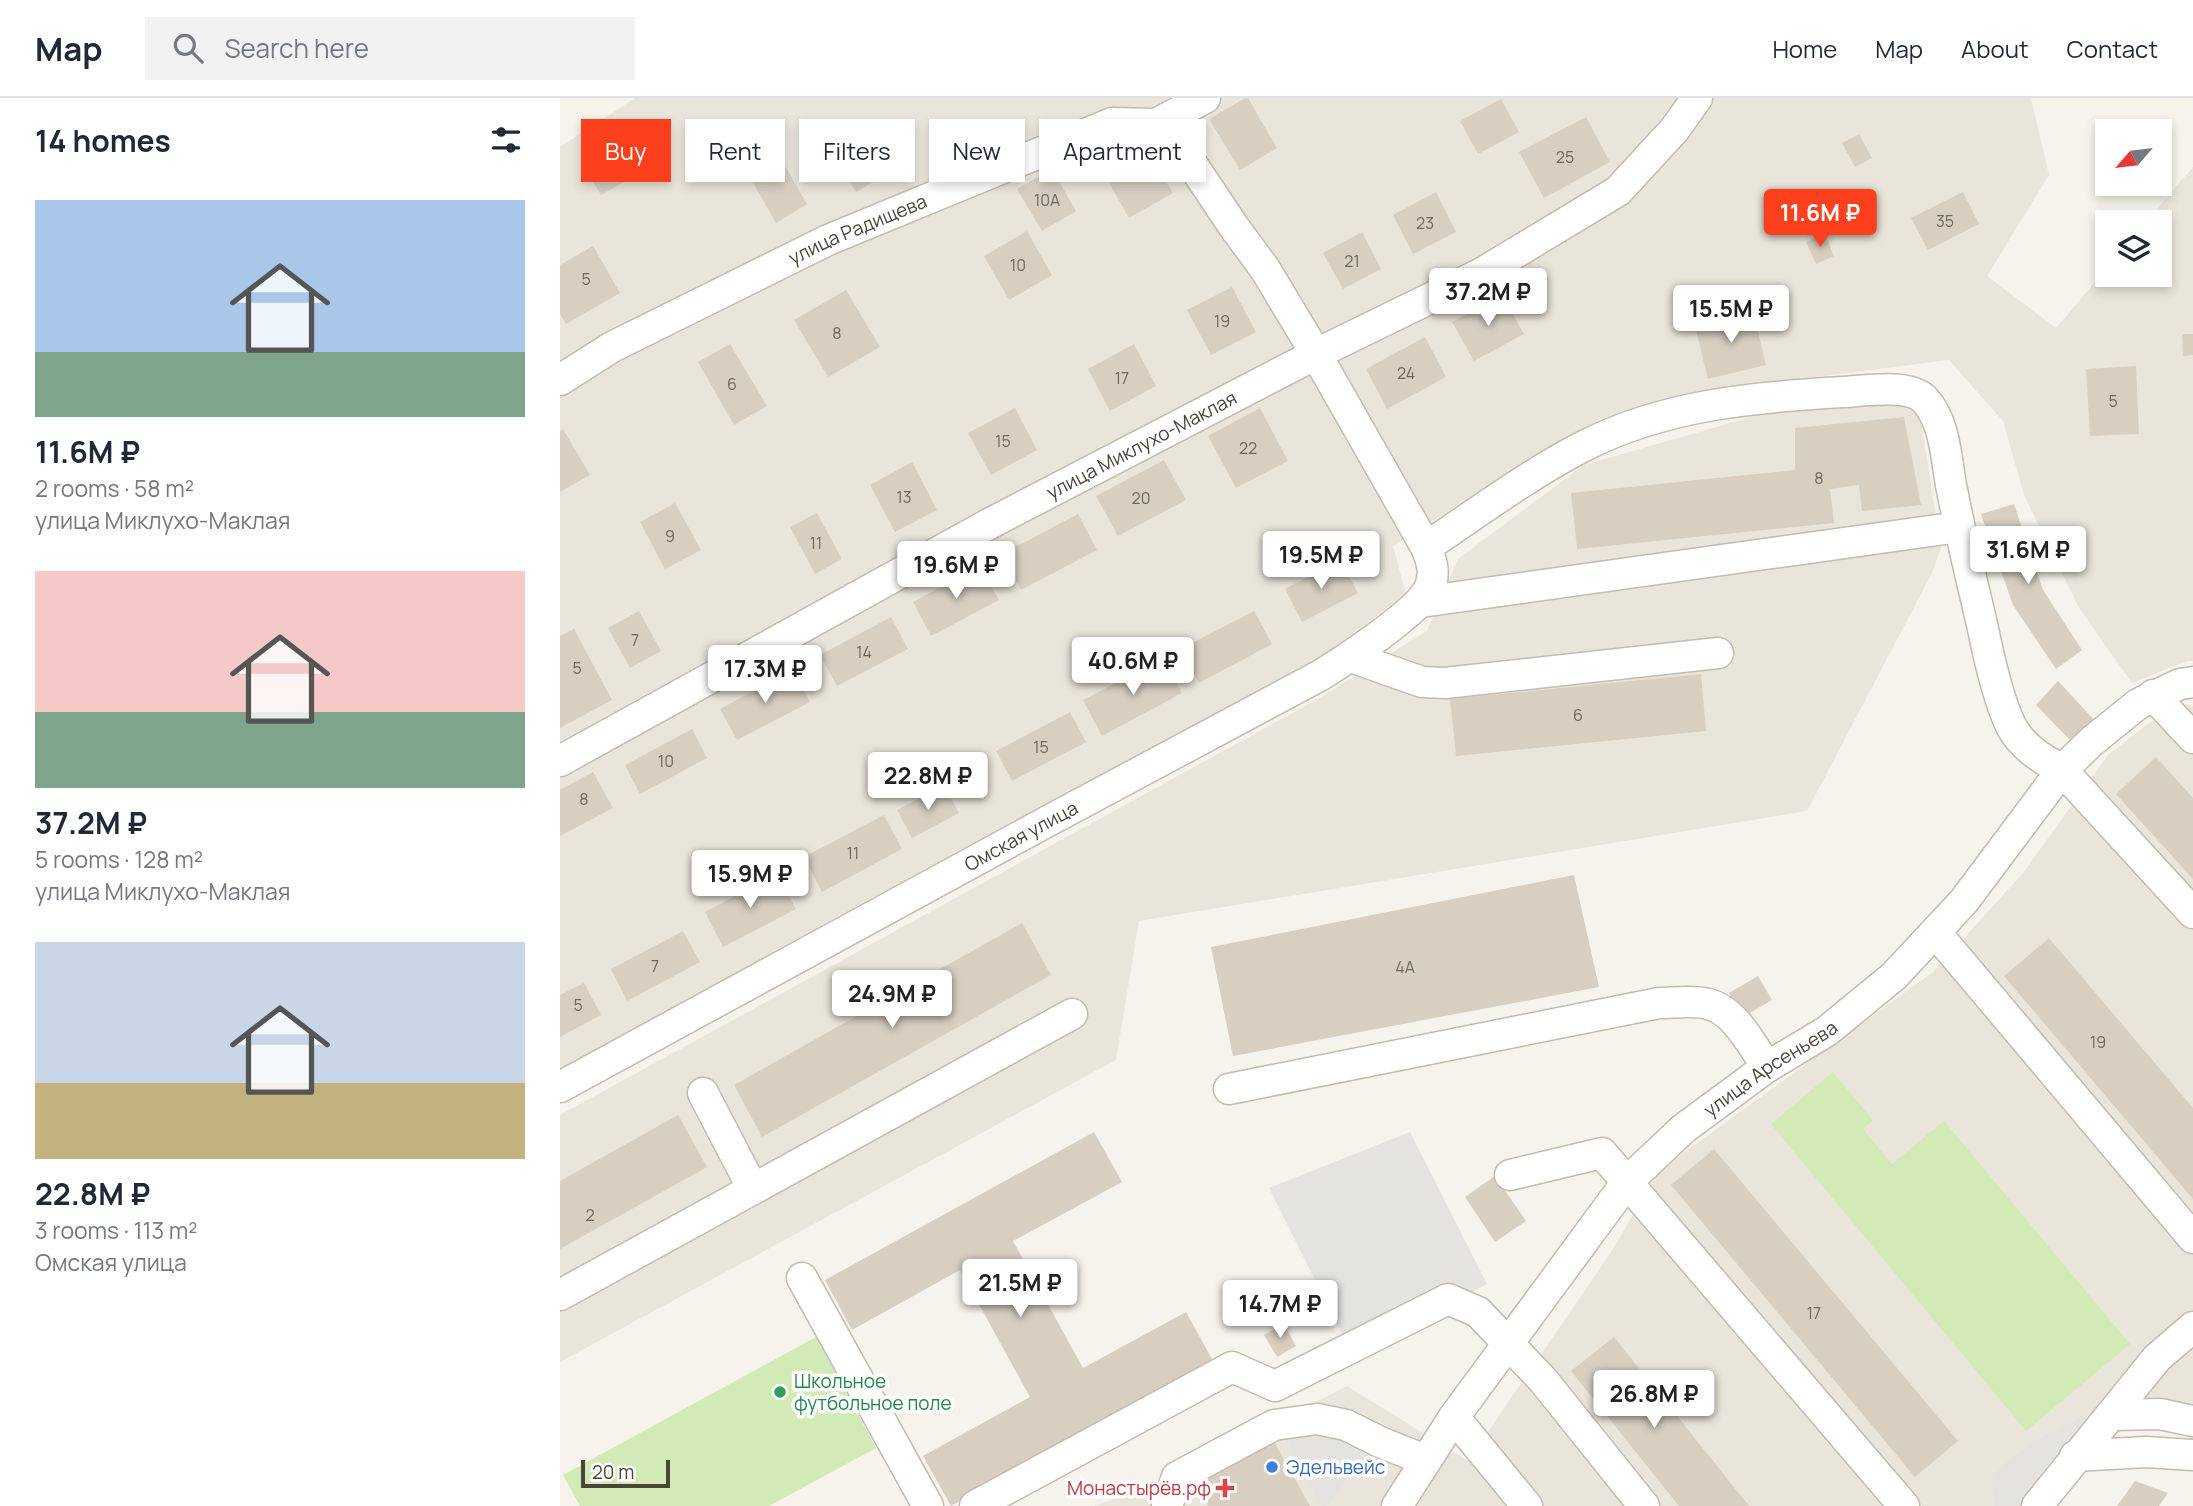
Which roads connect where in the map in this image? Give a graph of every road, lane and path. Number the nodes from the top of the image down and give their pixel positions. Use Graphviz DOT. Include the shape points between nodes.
graph roads {
  1 [pos="1205,98"];
  2 [pos="1697,98"];
  3 [pos="1165,119"];
  4 [pos="1039,153"];
  5 [pos="1204,182"];
  6 [pos="1317,354"];
  7 [pos="560,380"];
  8 [pos="1959,527"];
  9 [pos="1426,547"];
  10 [pos="1421,602"];
  11 [pos="1718,653"];
  12 [pos="1350,657"];
  13 [pos="2193,682"];
  14 [pos="2153,695"];
  15 [pos="2193,738"];
  16 [pos="560,761"];
  17 [pos="2062,770"];
  18 [pos="2193,912"];
  19 [pos="1936,933"];
  20 [pos="1072,1014"];
  21 [pos="1767,1067"];
  22 [pos="560,1087"];
  23 [pos="1229,1089"];
  24 [pos="704,1093"];
  25 [pos="1510,1175"];
  26 [pos="1628,1182"];
  27 [pos="753,1189"];
  28 [pos="2193,1238"];
  29 [pos="802,1278"];
  30 [pos="560,1295"];
  31 [pos="2193,1327"];
  32 [pos="1508,1346"];
  33 [pos="2113,1415"];
  34 [pos="1454,1417"];
  35 [pos="2193,1421"];
  36 [pos="2193,1455"];
  37 [pos="2075,1456"];
  38 [pos="1425,1460"];
  39 [pos="928,1506"];
  40 [pos="975,1506"];
  41 [pos="1167,1506"];
  42 [pos="1397,1506"];
  43 [pos="1527,1506"];
  44 [pos="1644,1506"];
  45 [pos="1904,1506"];
  46 [pos="2037,1506"];
  1 -- 3 [label="street, улица Радищева"];
  2 -- 6 [label="street, улица Миклухо-Маклая" via="1618,191 1482,273"];
  4 -- 7 [label="street, улица Радищева" via="828,240 612,347"];
  5 -- 6 [label="street"];
  6 -- 9 [label="street"];
  6 -- 16 [label="street, улица Миклухо-Маклая" via="989,524"];
  8 -- 9 [label="street" via="1940,425 1924,399 1908,391 1884,389 1714,404 1642,423 1583,446"];
  8 -- 10 [label="street"];
  8 -- 17 [label="street" via="1990,662 2011,726 2027,747"];
  9 -- 10 [label="street" via="1433,577"];
  10 -- 12 [label="street, Омская улица"];
  11 -- 12 [label="street" via="1446,683 1422,682"];
  12 -- 22 [label="street, Омская улица"];
  13 -- 14 [label="street, улица Арсеньева"];
  14 -- 15 [label="street"];
  14 -- 17 [label="street, улица Арсеньева"];
  17 -- 18 [label="street"];
  17 -- 19 [label="street, улица Арсеньева"];
  19 -- 21 [label="street, улица Арсеньева" via="1894,976 1827,1031"];
  19 -- 28 [label="street"];
  20 -- 27 [label="street"];
  21 -- 23 [label="street" via="1721,1009 1708,1003 1659,1003"];
  21 -- 26 [label="street, улица Арсеньева" via="1683,1129"];
  24 -- 27 [label="street"];
  25 -- 26 [label="street" via="1602,1153"];
  26 -- 32 [label="street, улица Арсеньева"];
  26 -- 45 [label="street"];
  27 -- 30 [label="street"];
  29 -- 39 [label="street"];
  31 -- 33 [label="street" via="2157,1358"];
  32 -- 34 [label="street, улица Арсеньева"];
  32 -- 40 [label="street" via="1478,1312 1448,1299 1275,1386 1232,1367"];
  32 -- 44 [label="street" via="1543,1380"];
  33 -- 35 [label="street" via="2160,1414"];
  33 -- 37 [label="street"];
  34 -- 38 [label="street, улица Арсеньева"];
  34 -- 43 [label="street"];
  36 -- 37 [label="street"];
  37 -- 46 [label="street"];
  38 -- 41 [label="street" via="1346,1425 1317,1419 1274,1425 1177,1478"];
  38 -- 42 [label="street, улица Арсеньева"];
}
